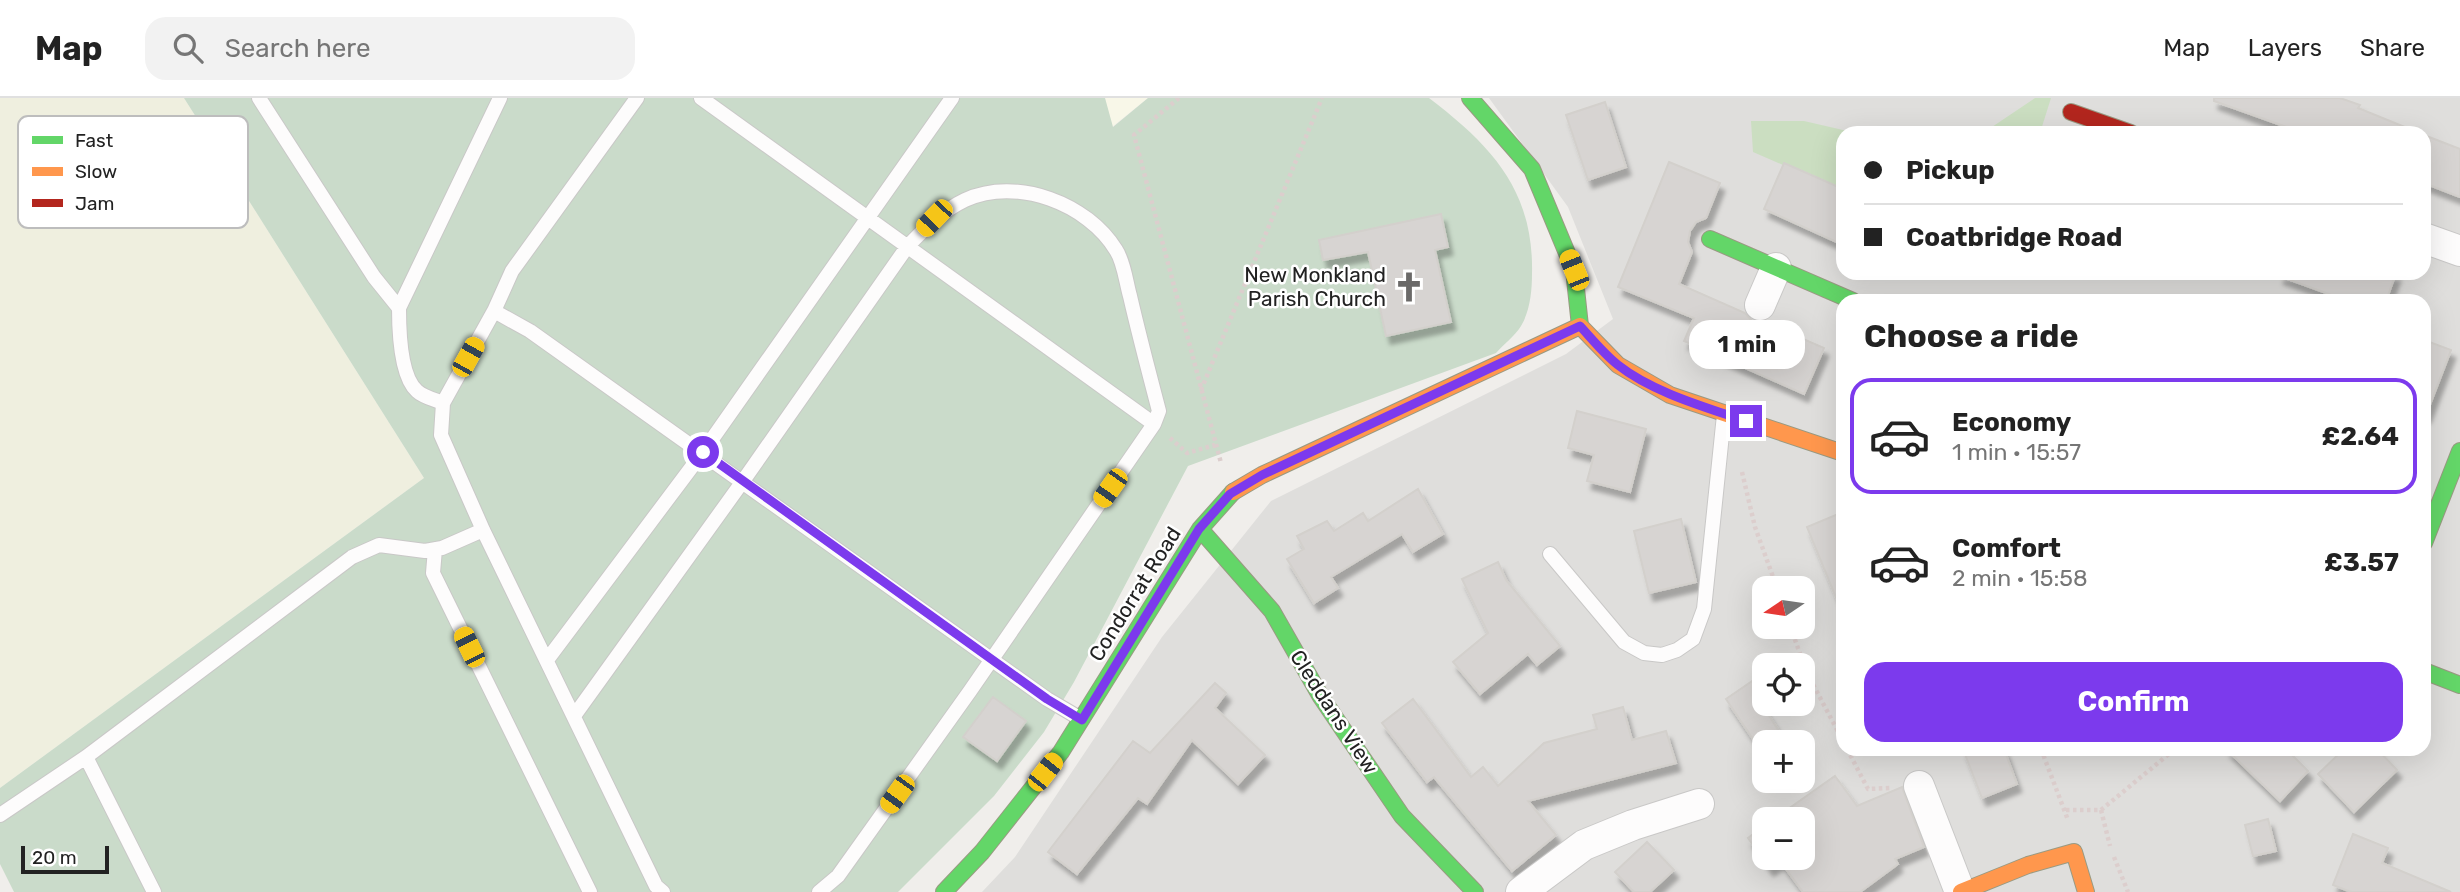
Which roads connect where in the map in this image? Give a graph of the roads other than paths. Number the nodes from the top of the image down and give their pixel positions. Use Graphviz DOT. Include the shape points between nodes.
graph roads {
  1 [pos="259,98"];
  2 [pos="637,98"];
  3 [pos="701,98"];
  4 [pos="952,98"];
  5 [pos="1470,98"];
  6 [pos="498,100"];
  7 [pos="2071,112"];
  8 [pos="2111,126"];
  9 [pos="868,218"];
  10 [pos="1710,239"];
  11 [pos="2431,241"];
  12 [pos="907,247"];
  13 [pos="2460,251"];
  14 [pos="1776,268"];
  15 [pos="1837,294"];
  16 [pos="1760,305"];
  17 [pos="399,309"];
  18 [pos="494,311"];
  19 [pos="1580,326"];
  20 [pos="443,403"];
  21 [pos="1724,414"];
  22 [pos="1154,424"];
  23 [pos="1836,451"];
  24 [pos="2460,451"];
  25 [pos="703,452"];
  26 [pos="743,481"];
  27 [pos="2431,525"];
  28 [pos="1199,529"];
  29 [pos="483,530"];
  30 [pos="435,549"];
  31 [pos="1550,554"];
  32 [pos="992,659"];
  33 [pos="547,660"];
  34 [pos="2431,674"];
  35 [pos="2460,685"];
  36 [pos="574,716"];
  37 [pos="1082,720"];
  38 [pos="86,757"];
  39 [pos="1919,786"];
  40 [pos="1699,804"];
  41 [pos="0,815"];
  42 [pos="154,892"];
  43 [pos="590,892"];
  44 [pos="663,892"];
  45 [pos="819,892"];
  46 [pos="944,892"];
  47 [pos="1475,892"];
  48 [pos="1521,892"];
  49 [pos="1961,892"];
  50 [pos="2086,892"];
  1 -- 17 [label="lane"];
  2 -- 18 [label="lane" via="513,271"];
  3 -- 9 [label="lane"];
  4 -- 9 [label="lane"];
  5 -- 19 [label="main road" via="1532,169 1574,270"];
  6 -- 17 [label="lane"];
  7 -- 8 [label="main road"];
  9 -- 12 [label="lane"];
  9 -- 25 [label="lane"];
  10 -- 14 [label="main road"];
  11 -- 13 [label="street"];
  12 -- 22 [label="lane"];
  12 -- 22 [label="lane" via="934,218 968,199 994,193 1026,191 1078,212 1101,230 1118,252 1159,411"];
  12 -- 26 [label="lane"];
  14 -- 15 [label="main road"];
  14 -- 16 [label="street"];
  17 -- 20 [label="lane" via="405,368 417,391"];
  18 -- 20 [label="lane"];
  18 -- 25 [label="lane" via="530,331"];
  19 -- 21 [label="main road" via="1618,365 1670,395"];
  19 -- 28 [label="main road, Condorrat Road" via="1262,475 1230,494"];
  20 -- 29 [label="lane" via="441,435"];
  21 -- 23 [label="main road"];
  21 -- 31 [label="lane" via="1704,608 1693,639 1662,655 1644,653 1624,642"];
  22 -- 32 [label="lane"];
  24 -- 27 [label="main road"];
  25 -- 26 [label="lane"];
  25 -- 33 [label="lane"];
  26 -- 32 [label="lane"];
  26 -- 36 [label="lane"];
  28 -- 37 [label="main road, Condorrat Road"];
  28 -- 47 [label="main road, Cleddans View" via="1272,611 1321,698 1402,816"];
  29 -- 30 [label="lane"];
  29 -- 33 [label="lane"];
  30 -- 38 [label="lane" via="379,545 352,557"];
  30 -- 43 [label="lane" via="433,573"];
  32 -- 37 [label="lane"];
  32 -- 45 [label="lane" via="838,876"];
  33 -- 36 [label="lane"];
  34 -- 35 [label="main road"];
  36 -- 44 [label="lane" via="656,886"];
  37 -- 46 [label="main road, Condorrat Road" via="982,852"];
  38 -- 41 [label="lane"];
  38 -- 42 [label="lane"];
  39 -- 49 [label="street"];
  40 -- 48 [label="street" via="1584,845"];
  49 -- 50 [label="main road" via="2074,852"];
}
